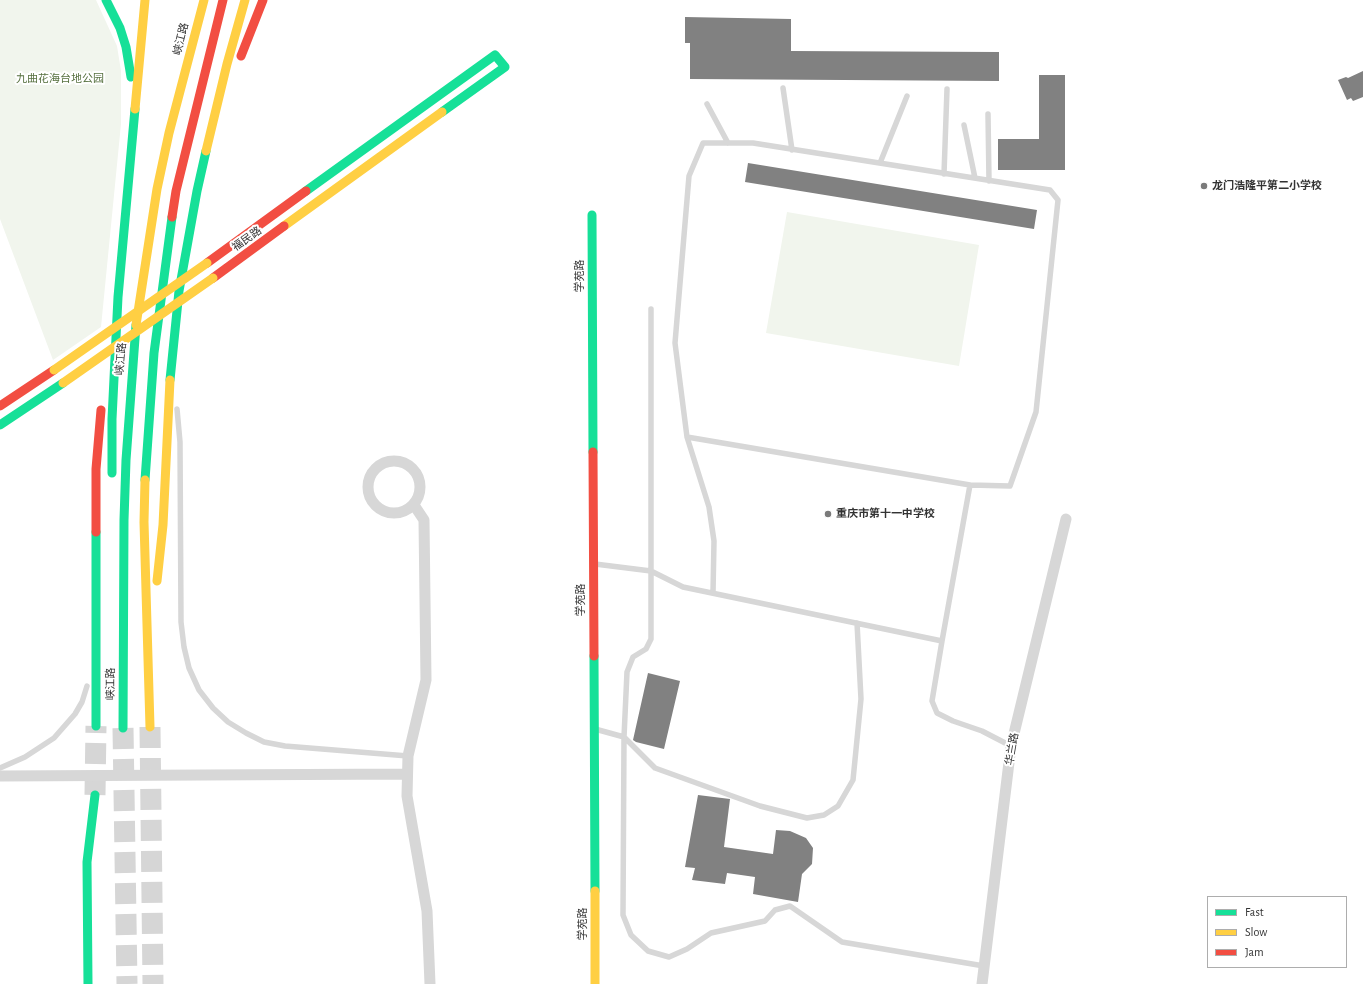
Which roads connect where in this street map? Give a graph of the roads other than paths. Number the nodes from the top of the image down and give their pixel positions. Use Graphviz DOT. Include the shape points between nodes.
graph roads {
  1 [pos="145,0"];
  2 [pos="204,0"];
  3 [pos="223,0"];
  4 [pos="244,0"];
  5 [pos="263,0"];
  6 [pos="108,2"];
  7 [pos="783,88"];
  8 [pos="947,89"];
  9 [pos="906,96"];
  10 [pos="708,104"];
  11 [pos="988,114"];
  12 [pos="964,125"];
  13 [pos="208,142"];
  14 [pos="728,143"];
  15 [pos="133,144"];
  16 [pos="792,150"];
  17 [pos="880,163"];
  18 [pos="944,174"];
  19 [pos="975,178"];
  20 [pos="989,181"];
  21 [pos="592,215"];
  22 [pos="118,297"];
  23 [pos="651,309"];
  24 [pos="171,356"];
  25 [pos="104,385"];
  26 [pos="176,395"];
  27 [pos="102,400"];
  28 [pos="176,403"];
  29 [pos="0,406"];
  30 [pos="0,425"];
  31 [pos="687,437"];
  32 [pos="970,485"];
  33 [pos="113,486"];
  34 [pos="414,505"];
  35 [pos="1066,519"];
  36 [pos="115,525"];
  37 [pos="593,564"];
  38 [pos="651,571"];
  39 [pos="713,593"];
  40 [pos="96,623"];
  41 [pos="857,623"];
  42 [pos="123,639"];
  43 [pos="942,641"];
  44 [pos="89,673"];
  45 [pos="149,675"];
  46 [pos="88,681"];
  47 [pos="96,726"];
  48 [pos="150,727"];
  49 [pos="123,728"];
  50 [pos="594,728"];
  51 [pos="624,737"];
  52 [pos="1011,746"];
  53 [pos="408,756"];
  54 [pos="0,768"];
  55 [pos="407,774"];
  56 [pos="0,776"];
  57 [pos="95,795"];
  58 [pos="984,966"];
  59 [pos="88,984"];
  60 [pos="430,984"];
  61 [pos="595,984"];
  62 [pos="982,984"];
  1 -- 15 [label="main road"];
  2 -- 42 [label="main road, 峡江路" via="157,189 139,301 126,460"];
  3 -- 45 [label="main road" via="176,191 154,353 146,460 145,514"];
  4 -- 13 [label="main road"];
  5 -- 13 [label="main road"];
  6 -- 15 [label="main road" via="120,28 130,66"];
  7 -- 16 [label="lane"];
  8 -- 18 [label="lane"];
  9 -- 17 [label="lane"];
  10 -- 14 [label="lane"];
  11 -- 20 [label="lane"];
  12 -- 19 [label="lane"];
  13 -- 24 [label="main road" via="187,241"];
  14 -- 16 [label="lane" via="753,143"];
  14 -- 31 [label="lane" via="703,143 689,176 675,342"];
  15 -- 22 [label="main road"];
  16 -- 17 [label="lane"];
  17 -- 18 [label="lane"];
  18 -- 19 [label="lane"];
  19 -- 20 [label="lane"];
  20 -- 32 [label="lane" via="1050,190 1058,200 1036,412 1010,486"];
  21 -- 37 [label="main road, 学苑路"];
  22 -- 25 [label="main road"];
  22 -- 33 [label="main road" via="112,419"];
  23 -- 38 [label="lane"];
  24 -- 26 [label="lane"];
  24 -- 45 [label="main road" via="163,524"];
  27 -- 40 [label="main road" via="96,468"];
  28 -- 53 [label="lane" via="180,442 181,622 188,661 199,690 228,722 264,742"];
  29 -- 30 [label="main road, 福民路, bridge" via="207,263 495,56 505,67 214,278"];
  31 -- 32 [label="lane"];
  31 -- 39 [label="lane" via="709,507 714,542"];
  32 -- 43 [label="lane"];
  34 -- 34 [label="street" via="421,487 414,469 396,460 376,467 368,487 376,506 395,514 402,513"];
  34 -- 53 [label="street" via="424,520 426,680"];
  35 -- 52 [label="street, 华兰路"];
  36 -- 42 [label="main road"];
  37 -- 38 [label="lane"];
  37 -- 50 [label="main road, 学苑路"];
  38 -- 39 [label="lane" via="683,587"];
  38 -- 51 [label="lane" via="651,639 646,649 633,657 628,672"];
  39 -- 41 [label="lane"];
  40 -- 44 [label="lane"];
  40 -- 47 [label="main road"];
  41 -- 43 [label="lane"];
  41 -- 51 [label="lane" via="861,699 853,780 838,806 824,815 807,818 760,806 655,768"];
  42 -- 49 [label="main road, 峡江路"];
  43 -- 52 [label="lane" via="932,701 937,713"];
  45 -- 48 [label="main road"];
  46 -- 54 [label="lane" via="76,714 54,738 25,757"];
  50 -- 51 [label="lane"];
  50 -- 61 [label="main road, 学苑路"];
  51 -- 58 [label="lane" via="623,915 631,936 648,951 669,956 688,949 711,933 765,921 775,910 790,906 842,942"];
  52 -- 58 [label="street, 华兰路"];
  53 -- 55 [label="street"];
  55 -- 56 [label="street"];
  55 -- 60 [label="street" via="407,796 427,911"];
  57 -- 59 [label="main road" via="87,862"];
  58 -- 62 [label="street, 华兰路"];
}
